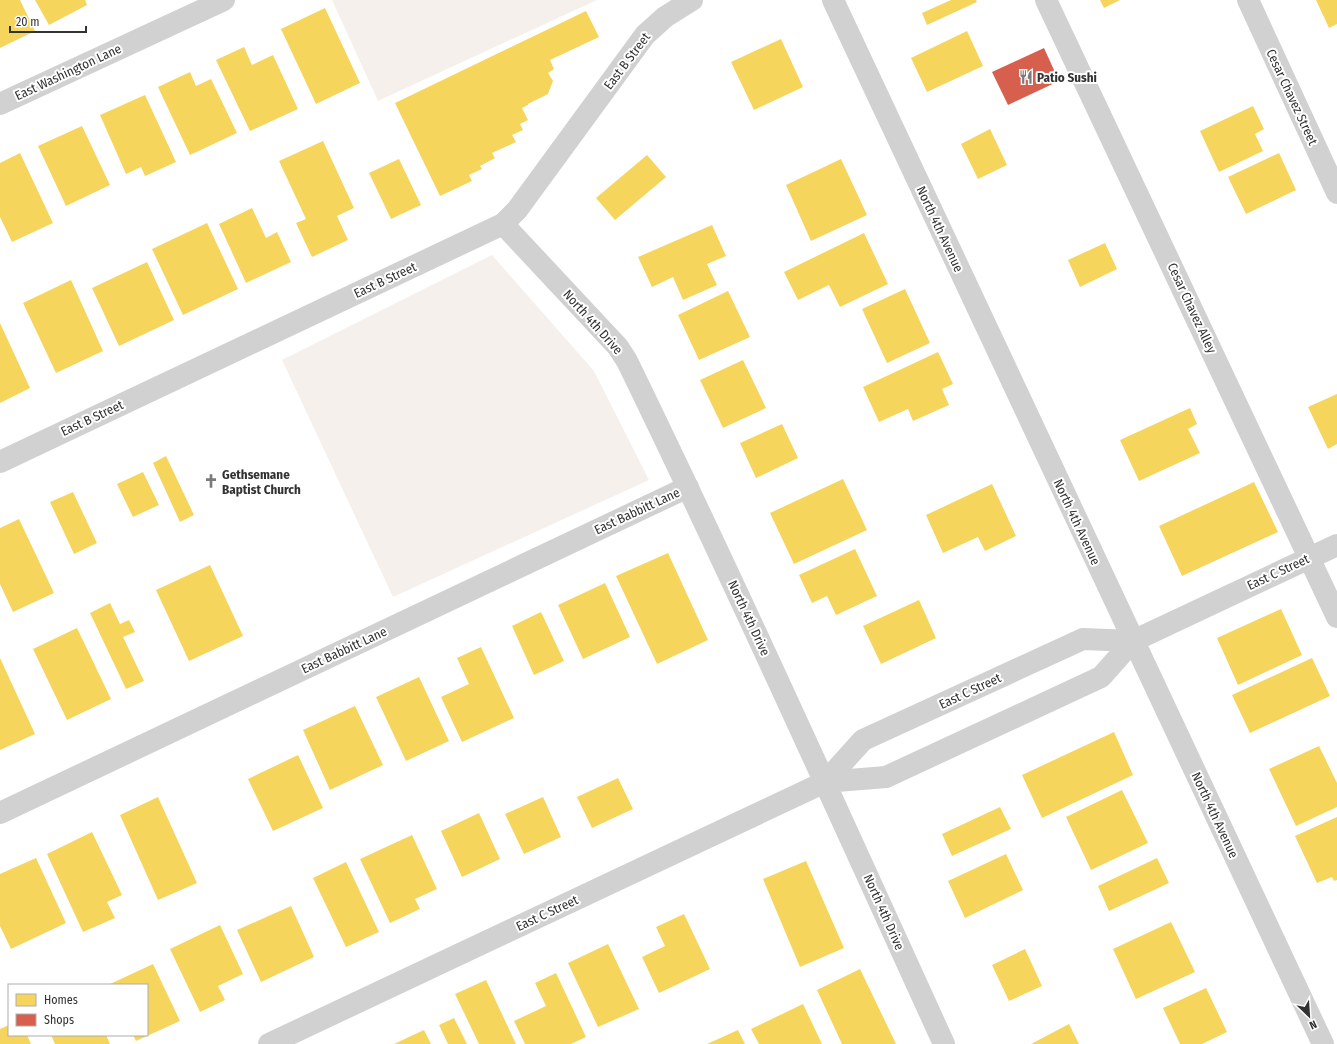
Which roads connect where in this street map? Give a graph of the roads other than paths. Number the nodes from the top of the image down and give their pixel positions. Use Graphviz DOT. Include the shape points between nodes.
graph roads {
  1 [pos="224,0"];
  2 [pos="692,0"];
  3 [pos="833,0"];
  4 [pos="1046,0"];
  5 [pos="1248,0"];
  6 [pos="0,104"];
  7 [pos="1337,193"];
  8 [pos="503,224"];
  9 [pos="0,462"];
  10 [pos="688,487"];
  11 [pos="1337,545"];
  12 [pos="1309,558"];
  13 [pos="1337,617"];
  14 [pos="1133,641"];
  15 [pos="825,782"];
  16 [pos="0,813"];
  17 [pos="269,1044"];
  18 [pos="944,1044"];
  19 [pos="1323,1044"];
  1 -- 6 [label="street, East Washington Lane"];
  2 -- 8 [label="street, East B Street" via="665,17 645,35 518,210"];
  3 -- 14 [label="street, North 4th Avenue"];
  4 -- 12 [label="street, Cesar Chavez Alley"];
  5 -- 7 [label="street, Cesar Chavez Street"];
  8 -- 9 [label="street, East B Street"];
  8 -- 10 [label="street, North 4th Drive" via="618,347"];
  10 -- 15 [label="street, North 4th Drive"];
  10 -- 16 [label="street, East Babbitt Lane"];
  11 -- 12 [label="street, East C Street"];
  12 -- 13 [label="street, Cesar Chavez Alley"];
  12 -- 14 [label="street, East C Street"];
  14 -- 15 [label="street, East C Street" via="1101,676 886,777"];
  14 -- 15 [label="street, East C Street" via="1083,638 863,740"];
  14 -- 19 [label="street, North 4th Avenue"];
  15 -- 17 [label="street, East C Street"];
  15 -- 18 [label="street, North 4th Drive"];
}
